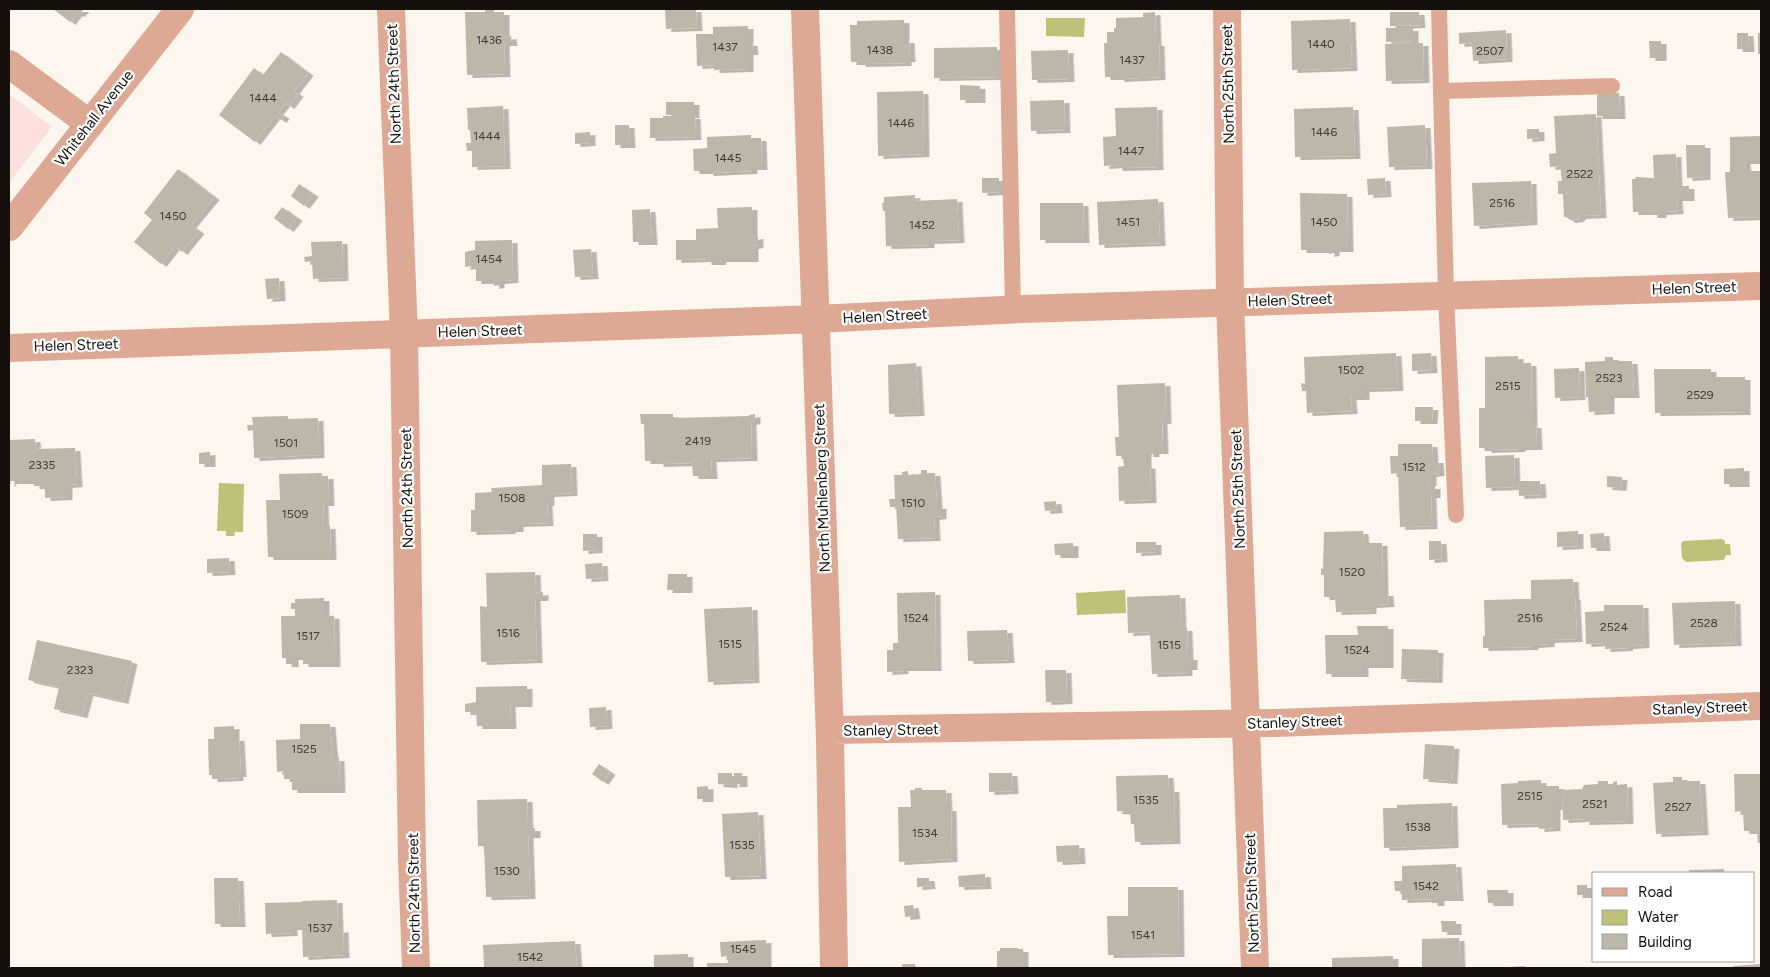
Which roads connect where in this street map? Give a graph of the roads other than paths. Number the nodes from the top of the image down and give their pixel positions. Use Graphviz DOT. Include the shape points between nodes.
graph roads {
  1 [pos="180,9"];
  2 [pos="390,9"];
  3 [pos="805,9"];
  4 [pos="1008,9"];
  5 [pos="1227,9"];
  6 [pos="1439,9"];
  7 [pos="9,64"];
  8 [pos="1612,86"];
  9 [pos="1442,91"];
  10 [pos="90,124"];
  11 [pos="9,227"];
  12 [pos="1761,286"];
  13 [pos="1446,295"];
  14 [pos="1230,302"];
  15 [pos="1013,310"];
  16 [pos="816,319"];
  17 [pos="404,334"];
  18 [pos="9,348"];
  19 [pos="1456,514"];
  20 [pos="1761,706"];
  21 [pos="1247,723"];
  22 [pos="830,730"];
  23 [pos="416,968"];
  24 [pos="834,968"];
  25 [pos="1255,968"];
  1 -- 10 [label="street, Whitehall Avenue"];
  2 -- 17 [label="street, North 24th Street"];
  3 -- 16 [label="street, North Muhlenberg Street"];
  4 -- 15 [label="lane"];
  5 -- 14 [label="street, North 25th Street"];
  6 -- 9 [label="lane"];
  7 -- 10 [label="street"];
  8 -- 9 [label="lane"];
  9 -- 13 [label="lane"];
  10 -- 11 [label="street, Whitehall Avenue"];
  12 -- 13 [label="street, Helen Street"];
  13 -- 14 [label="street, Helen Street"];
  13 -- 19 [label="lane"];
  14 -- 15 [label="street, Helen Street"];
  14 -- 21 [label="street, North 25th Street"];
  15 -- 16 [label="street, Helen Street"];
  16 -- 17 [label="street, Helen Street"];
  16 -- 22 [label="street, North Muhlenberg Street"];
  17 -- 18 [label="street, Helen Street"];
  17 -- 23 [label="street, North 24th Street"];
  20 -- 21 [label="street, Stanley Street"];
  21 -- 22 [label="street, Stanley Street"];
  21 -- 25 [label="street, North 25th Street"];
  22 -- 24 [label="street, North Muhlenberg Street"];
}
